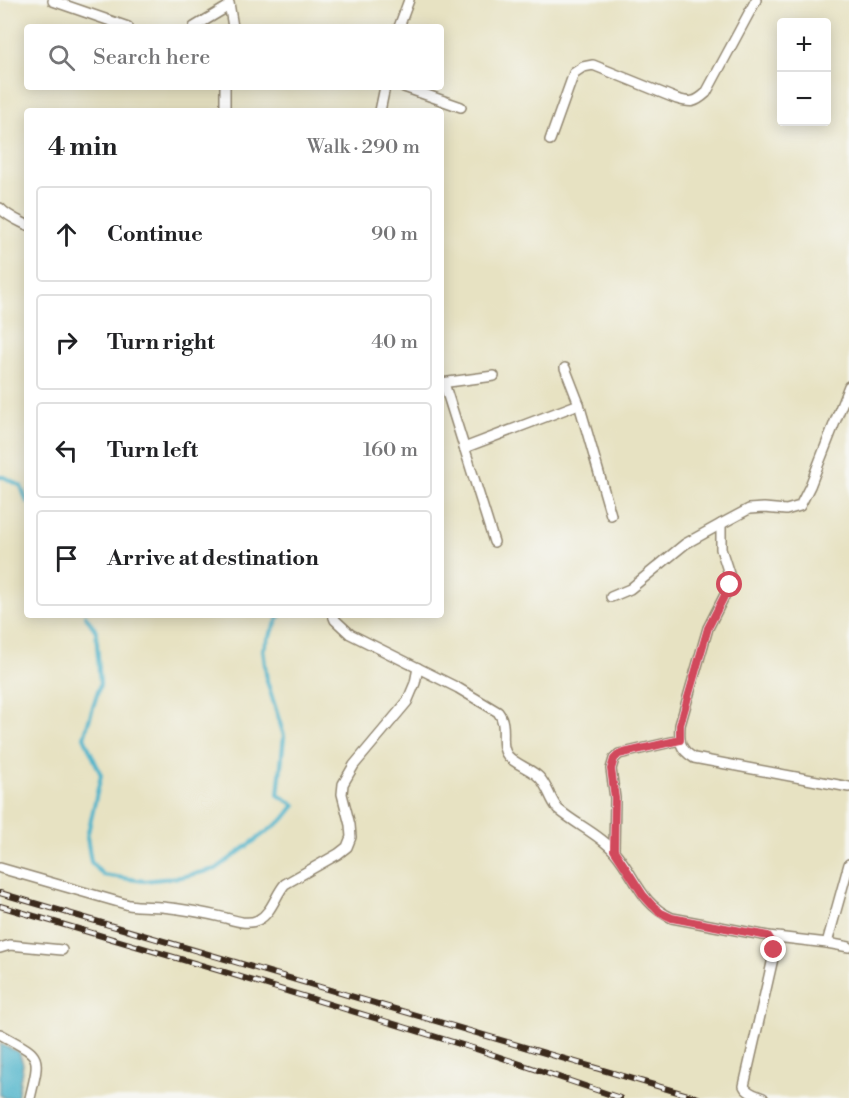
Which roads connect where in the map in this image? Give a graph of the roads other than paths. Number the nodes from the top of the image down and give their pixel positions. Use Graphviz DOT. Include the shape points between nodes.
graph roads {
  1 [pos="410,0"];
  2 [pos="756,0"];
  3 [pos="53,1"];
  4 [pos="229,3"];
  5 [pos="119,24"];
  6 [pos="198,24"];
  7 [pos="232,24"];
  8 [pos="400,24"];
  9 [pos="225,90"];
  10 [pos="384,90"];
  11 [pos="413,90"];
  12 [pos="461,107"];
  13 [pos="225,108"];
  14 [pos="381,108"];
  15 [pos="550,140"];
  16 [pos="0,208"];
  17 [pos="24,224"];
  18 [pos="565,368"];
  19 [pos="494,376"];
  20 [pos="444,383"];
  21 [pos="849,386"];
  22 [pos="444,389"];
  23 [pos="579,404"];
  24 [pos="464,448"];
  25 [pos="611,515"];
  26 [pos="721,524"];
  27 [pos="494,542"];
  28 [pos="611,597"];
  29 [pos="334,618"];
  30 [pos="418,668"];
  31 [pos="680,740"];
  32 [pos="849,787"];
  33 [pos="614,850"];
  34 [pos="849,864"];
  35 [pos="0,868"];
  36 [pos="768,936"];
  37 [pos="827,943"];
  38 [pos="849,947"];
  39 [pos="0,948"];
  40 [pos="62,950"];
  41 [pos="0,1034"];
  42 [pos="30,1098"];
  43 [pos="764,1098"];
  1 -- 8 [label="street"];
  2 -- 15 [label="street" via="706,93 699,99 689,103 593,65 584,67 574,73"];
  3 -- 5 [label="street"];
  4 -- 6 [label="street"];
  4 -- 7 [label="street"];
  9 -- 13 [label="street"];
  10 -- 14 [label="street"];
  11 -- 12 [label="street"];
  16 -- 17 [label="street"];
  18 -- 23 [label="street"];
  19 -- 20 [label="street"];
  21 -- 26 [label="street" via="800,506 786,510 749,509"];
  22 -- 24 [label="street"];
  23 -- 24 [label="street"];
  23 -- 25 [label="street"];
  24 -- 27 [label="street"];
  26 -- 28 [label="street" via="685,544 630,589"];
  26 -- 31 [label="street" via="721,549 731,580 708,628 680,725"];
  29 -- 30 [label="street" via="350,634"];
  30 -- 33 [label="street" via="498,712 504,724 503,742 508,757 539,777 558,809"];
  30 -- 35 [label="street" via="407,702 354,765 343,784 351,837 347,847 285,884 260,920 241,922 129,905"];
  31 -- 32 [label="street" via="685,753 694,758"];
  31 -- 33 [label="street" via="619,754 614,759"];
  33 -- 36 [label="street" via="643,895 661,913"];
  34 -- 37 [label="street"];
  36 -- 37 [label="street"];
  36 -- 43 [label="street" via="774,954 744,1086"];
  37 -- 38 [label="street"];
  39 -- 40 [label="street" via="10,945"];
  41 -- 42 [label="street" via="30,1050 36,1058"];
}
